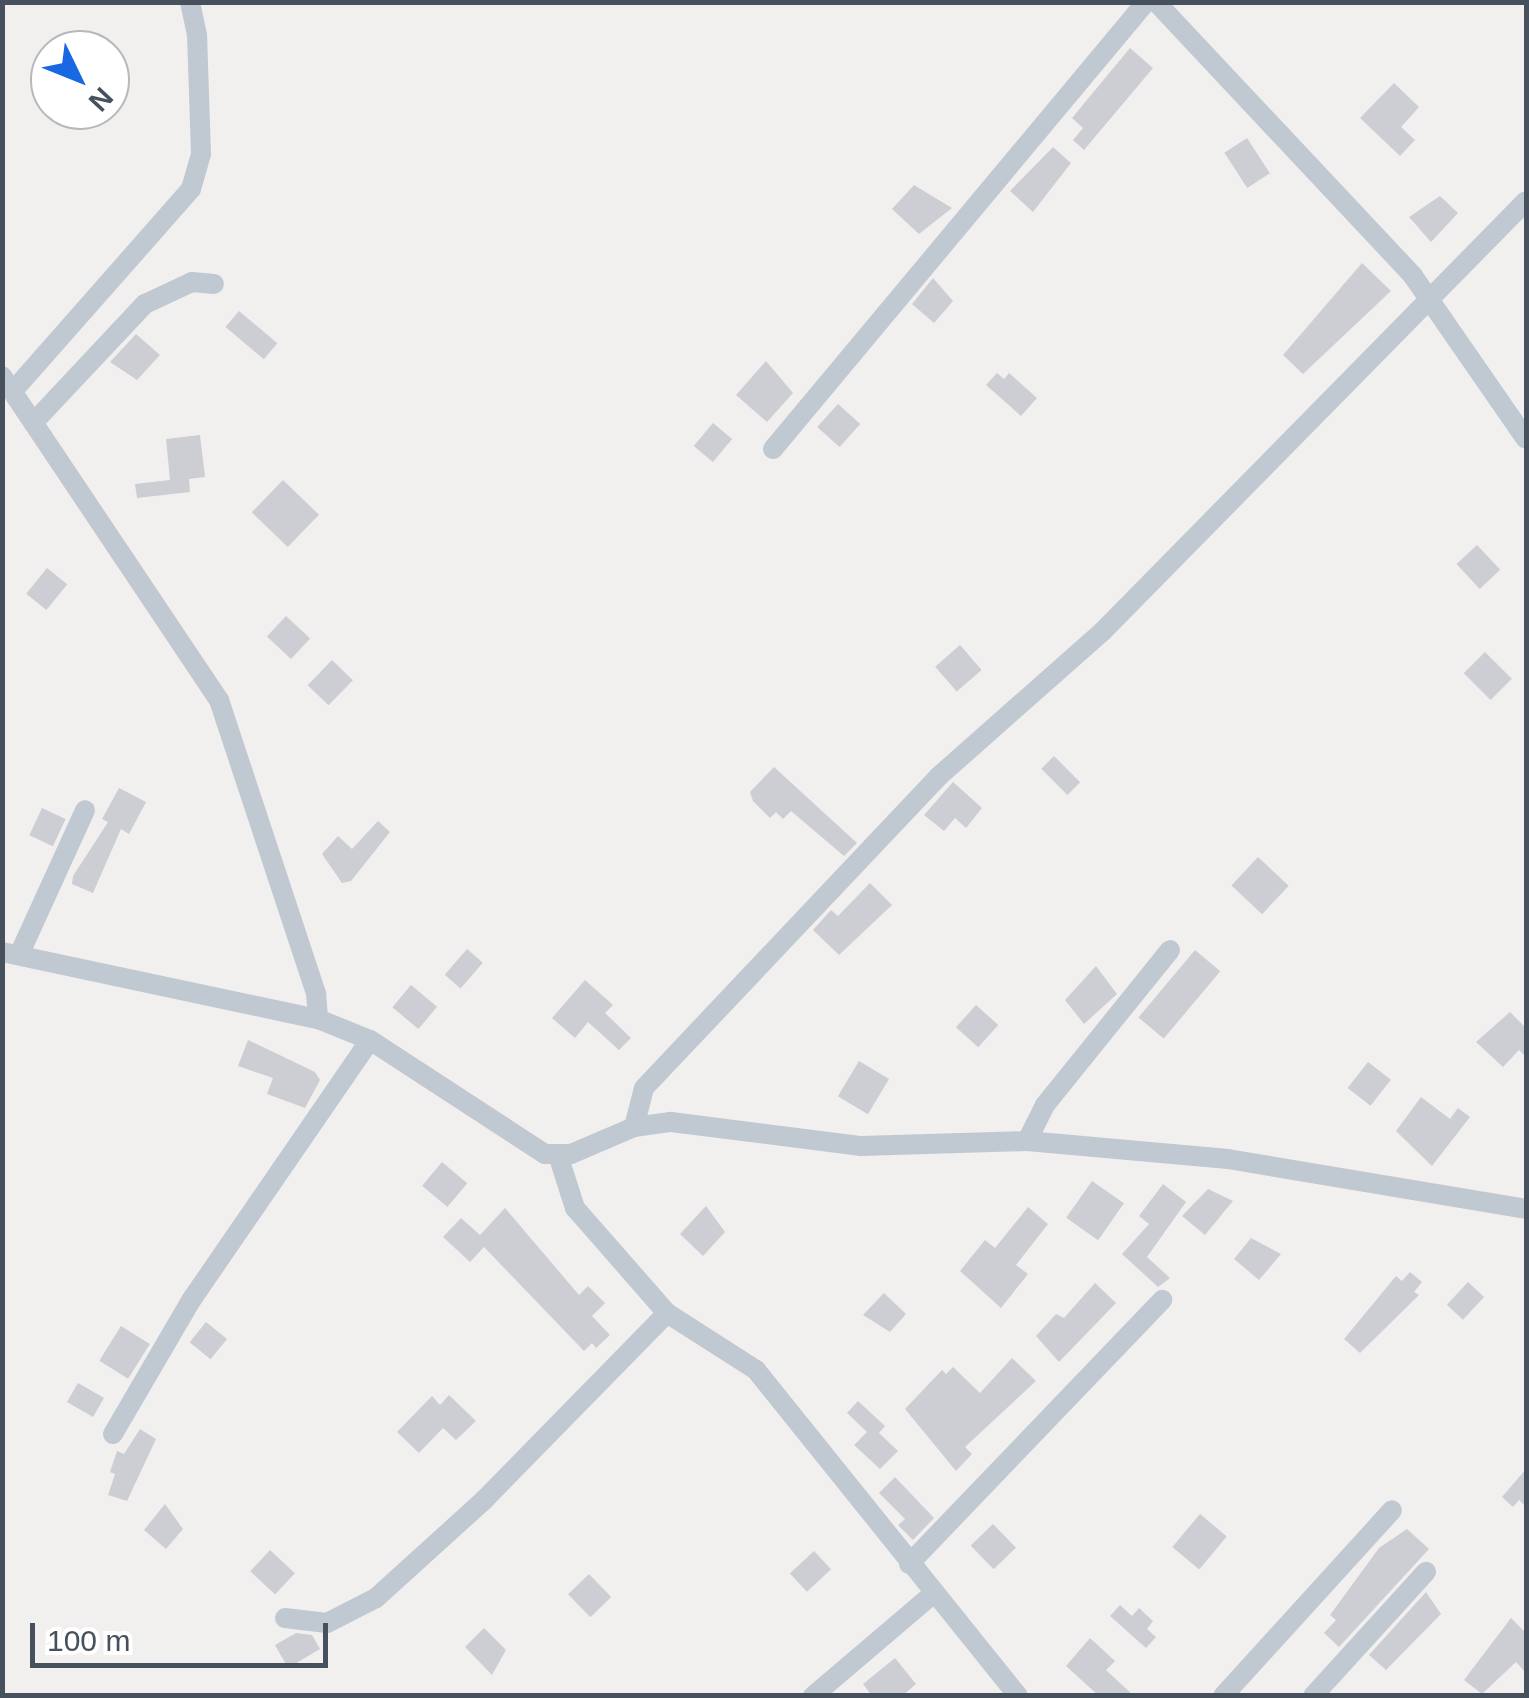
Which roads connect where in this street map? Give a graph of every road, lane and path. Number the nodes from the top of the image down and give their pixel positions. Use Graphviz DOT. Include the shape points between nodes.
graph roads {
  1 [pos="190,2"];
  2 [pos="205,2"];
  3 [pos="1146,2"];
  4 [pos="1156,2"];
  5 [pos="198,35"];
  6 [pos="1526,201"];
  7 [pos="214,284"];
  8 [pos="1432,302"];
  9 [pos="8,384"];
  10 [pos="34,422"];
  11 [pos="1526,439"];
  12 [pos="773,449"];
  13 [pos="85,810"];
  14 [pos="1170,950"];
  15 [pos="10,953"];
  16 [pos="318,1019"];
  17 [pos="370,1040"];
  18 [pos="634,1127"];
  19 [pos="1027,1141"];
  20 [pos="558,1155"];
  21 [pos="1526,1209"];
  22 [pos="1162,1300"];
  23 [pos="668,1313"];
  24 [pos="113,1434"];
  25 [pos="1392,1510"];
  26 [pos="909,1564"];
  27 [pos="1426,1572"];
  28 [pos="933,1594"];
  29 [pos="285,1618"];
  30 [pos="1014,1694"];
  31 [pos="813,1696"];
  32 [pos="1223,1696"];
  33 [pos="1313,1696"];
  1 -- 5 [label="street"];
  2 -- 5 [label="street"];
  3 -- 12 [label="street"];
  4 -- 8 [label="street"];
  5 -- 9 [label="street" via="200,154 191,189"];
  6 -- 8 [label="street"];
  7 -- 10 [label="street" via="192,282 145,304"];
  8 -- 11 [label="street"];
  8 -- 18 [label="street" via="1102,631 938,777 644,1088"];
  9 -- 10 [label="street"];
  10 -- 16 [label="street" via="219,700 316,994"];
  13 -- 15 [label="street"];
  14 -- 19 [label="street" via="1045,1105"];
  15 -- 16 [label="street"];
  16 -- 17 [label="street"];
  17 -- 20 [label="street" via="545,1154"];
  17 -- 24 [label="street" via="192,1299"];
  18 -- 19 [label="street" via="687,1122 862,1146"];
  18 -- 20 [label="street"];
  19 -- 21 [label="street" via="1228,1159"];
  20 -- 23 [label="street" via="575,1208"];
  22 -- 26 [label="street"];
  23 -- 26 [label="street" via="756,1370"];
  23 -- 29 [label="street" via="485,1499 376,1598 327,1623"];
  25 -- 32 [label="street"];
  26 -- 28 [label="street"];
  27 -- 33 [label="street"];
  28 -- 30 [label="street"];
  28 -- 31 [label="street"];
}
